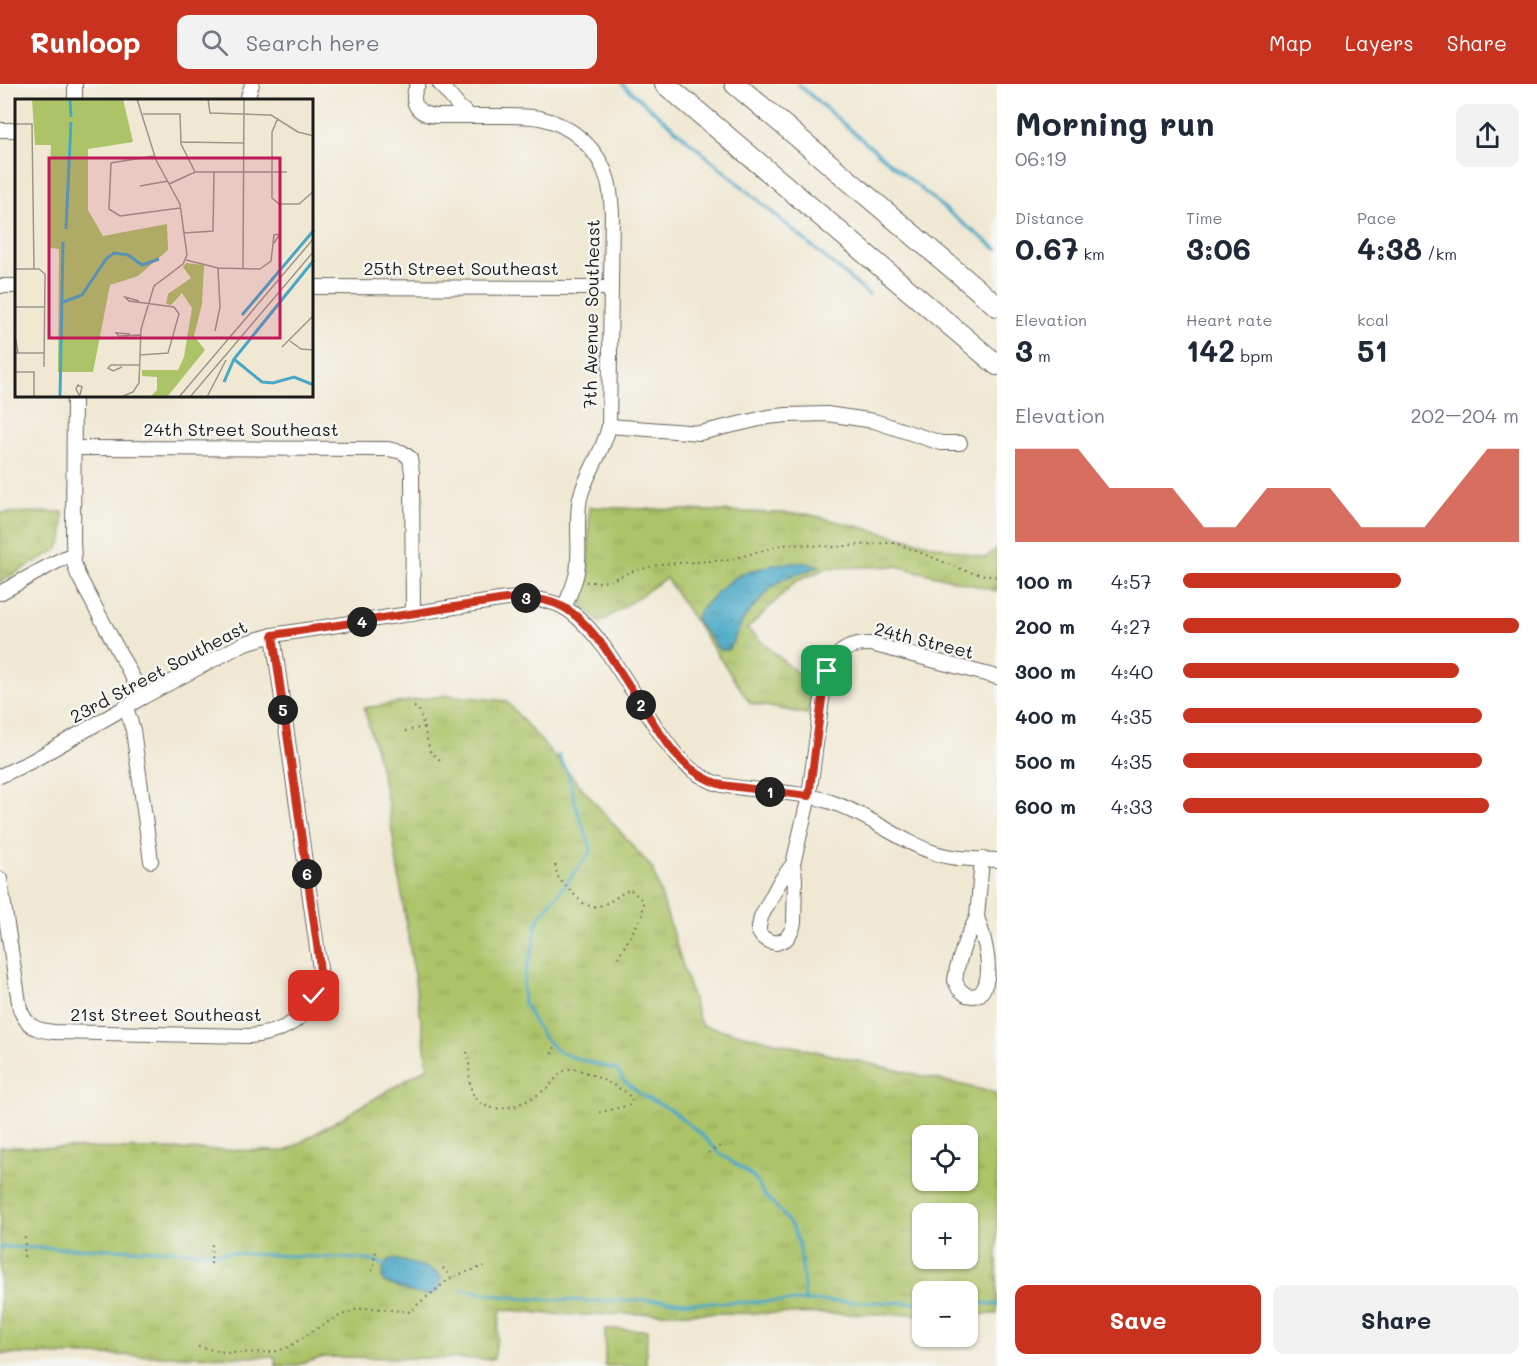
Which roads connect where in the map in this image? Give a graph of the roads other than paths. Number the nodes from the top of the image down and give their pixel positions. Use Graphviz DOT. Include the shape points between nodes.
graph roads {
  1 [pos="252,84"];
  2 [pos="418,84"];
  3 [pos="440,84"];
  4 [pos="665,84"];
  5 [pos="735,84"];
  6 [pos="247,99"];
  7 [pos="470,116"];
  8 [pos="880,207"];
  9 [pos="314,287"];
  10 [pos="610,288"];
  11 [pos="997,295"];
  12 [pos="997,306"];
  13 [pos="997,365"];
  14 [pos="74,398"];
  15 [pos="609,426"];
  16 [pos="960,444"];
  17 [pos="74,448"];
  18 [pos="73,554"];
  19 [pos="0,593"];
  20 [pos="565,606"];
  21 [pos="413,614"];
  22 [pos="273,635"];
  23 [pos="997,677"];
  24 [pos="143,697"];
  25 [pos="126,707"];
  26 [pos="0,776"];
  27 [pos="809,796"];
  28 [pos="982,859"];
  29 [pos="997,860"];
  30 [pos="151,861"];
  31 [pos="793,864"];
  32 [pos="0,879"];
  33 [pos="977,917"];
  1 -- 6 [label="street"];
  2 -- 7 [label="street, 7th Avenue Southeast" via="415,102 425,114"];
  3 -- 7 [label="street"];
  4 -- 13 [label="highway"];
  5 -- 8 [label="highway"];
  7 -- 10 [label="street, 7th Avenue Southeast" via="531,117 554,122 573,133 596,155 611,195"];
  8 -- 11 [label="highway"];
  8 -- 12 [label="highway"];
  9 -- 10 [label="street, 25th Street Southeast"];
  10 -- 15 [label="street, 7th Avenue Southeast"];
  14 -- 17 [label="street"];
  15 -- 16 [label="street" via="700,433 768,417 827,414 874,421 941,444"];
  15 -- 20 [label="street, 7th Avenue Southeast" via="581,496 575,581"];
  17 -- 18 [label="street"];
  17 -- 21 [label="street, 24th Street Southeast" via="388,449 406,454 412,473"];
  18 -- 19 [label="street"];
  18 -- 24 [label="street" via="83,587"];
  20 -- 21 [label="street, 23rd Street Southeast" via="522,598"];
  20 -- 27 [label="street, 23rd Street Southeast" via="593,632 676,757 689,768 722,785"];
  21 -- 22 [label="street, 23rd Street Southeast"];
  22 -- 24 [label="street, 23rd Street Southeast" via="245,643"];
  22 -- 32 [label="street, 21st Street Southeast" via="320,969 314,996 302,1015 282,1029 250,1036 40,1030 23,1018 18,1001"];
  23 -- 27 [label="street, 24th Street" via="878,645 857,645 842,651 830,663 824,684"];
  24 -- 25 [label="street, 23rd Street Southeast"];
  25 -- 26 [label="street, 23rd Street Southeast"];
  25 -- 30 [label="street" via="133,730"];
  27 -- 28 [label="street, 23rd Street Southeast" via="839,805 932,852"];
  27 -- 31 [label="street"];
  28 -- 29 [label="street, 23rd Street Southeast"];
  28 -- 33 [label="street"];
  31 -- 31 [label="street" via="792,930 786,939 769,941 759,932 761,917"];
  33 -- 33 [label="street" via="983,933 988,978 980,994 969,996 959,989 955,975"];
}
